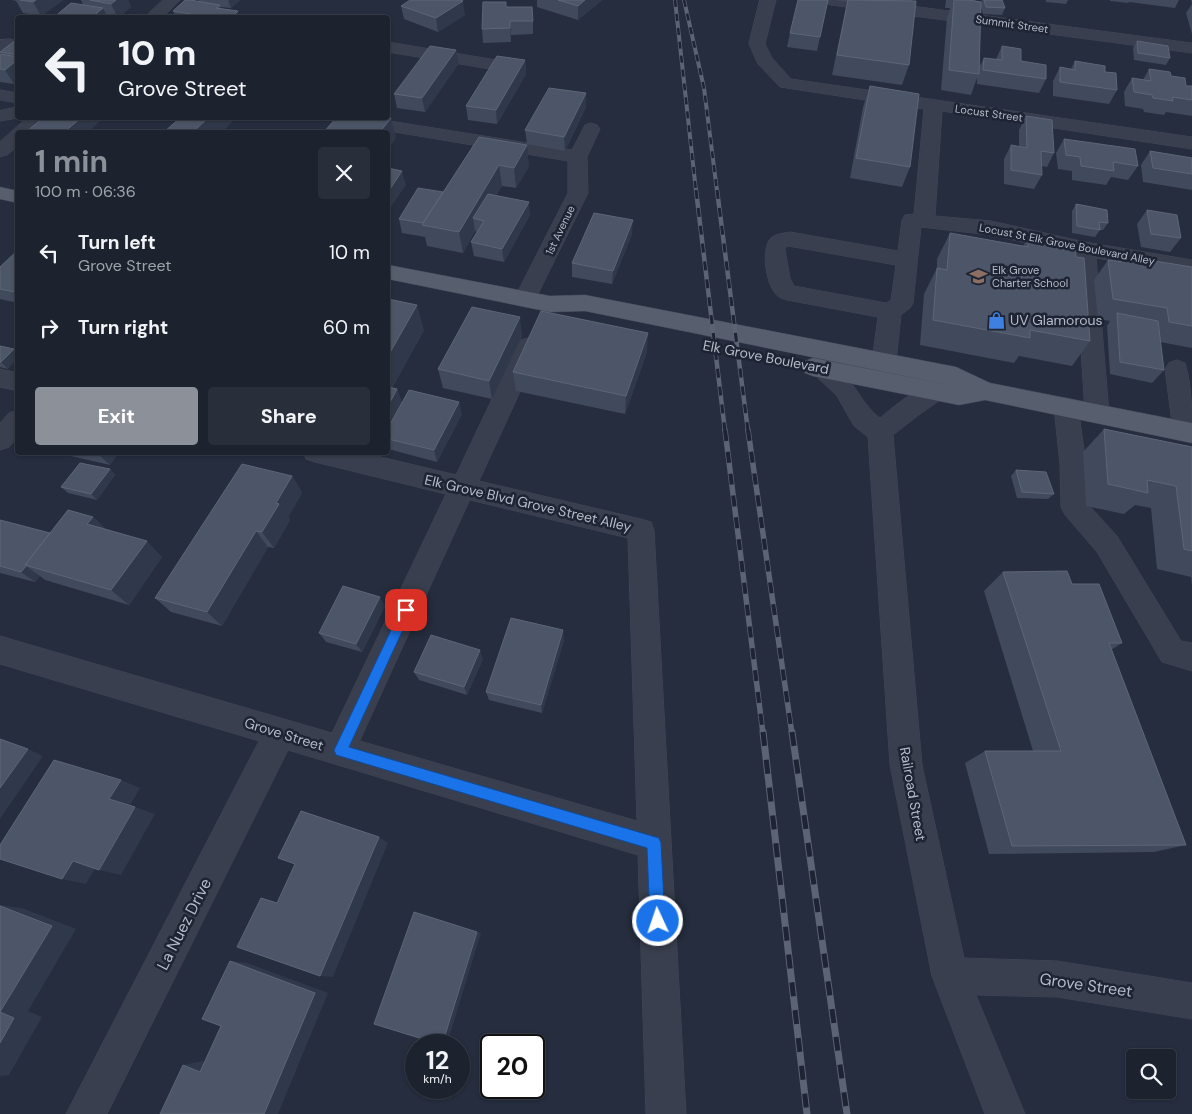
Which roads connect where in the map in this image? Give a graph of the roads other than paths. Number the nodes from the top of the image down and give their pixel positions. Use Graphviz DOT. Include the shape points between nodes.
graph roads {
  1 [pos="171,0"];
  2 [pos="768,0"];
  3 [pos="831,0"];
  4 [pos="155,15"];
  5 [pos="0,45"];
  6 [pos="15,45"];
  7 [pos="390,46"];
  8 [pos="1192,48"];
  9 [pos="490,64"];
  10 [pos="0,95"];
  11 [pos="15,98"];
  12 [pos="932,104"];
  13 [pos="15,113"];
  14 [pos="0,116"];
  15 [pos="36,120"];
  16 [pos="353,120"];
  17 [pos="591,129"];
  18 [pos="23,130"];
  19 [pos="1192,143"];
  20 [pos="578,157"];
  21 [pos="0,193"];
  22 [pos="15,196"];
  23 [pos="918,220"];
  24 [pos="1085,249"];
  25 [pos="907,260"];
  26 [pos="1192,267"];
  27 [pos="390,272"];
  28 [pos="538,302"];
  29 [pos="890,312"];
  30 [pos="884,362"];
  31 [pos="818,368"];
  32 [pos="1176,369"];
  33 [pos="0,378"];
  34 [pos="15,381"];
  35 [pos="985,390"];
  36 [pos="935,392"];
  37 [pos="1066,407"];
  38 [pos="1097,414"];
  39 [pos="15,423"];
  40 [pos="880,432"];
  41 [pos="1188,432"];
  42 [pos="0,440"];
  43 [pos="326,455"];
  44 [pos="463,488"];
  45 [pos="0,650"];
  46 [pos="1192,657"];
  47 [pos="280,732"];
  48 [pos="340,750"];
  49 [pos="654,843"];
  50 [pos="950,976"];
  51 [pos="1192,1002"];
  52 [pos="86,1114"];
  53 [pos="666,1114"];
  54 [pos="1005,1114"];
  1 -- 4 [label="street"];
  2 -- 12 [label="street, Locust Street" via="757,44 764,60 786,83"];
  3 -- 8 [label="street, Summit Street"];
  5 -- 6 [label="street"];
  7 -- 9 [label="street"];
  10 -- 11 [label="street"];
  12 -- 19 [label="street, Locust Street"];
  12 -- 23 [label="street"];
  13 -- 14 [label="street"];
  15 -- 18 [label="street"];
  16 -- 20 [label="street"];
  17 -- 20 [label="street, 1st Avenue"];
  20 -- 28 [label="street, 1st Avenue" via="578,193"];
  21 -- 22 [label="main road"];
  23 -- 24 [label="street, Locust St Elk Grove Boulevard Alley" via="991,228"];
  23 -- 25 [label="street"];
  24 -- 26 [label="street, Locust St Elk Grove Boulevard Alley"];
  24 -- 38 [label="street"];
  25 -- 29 [label="street" via="902,303"];
  25 -- 29 [label="street" via="790,239 776,244 780,282 787,292"];
  27 -- 28 [label="main road, Elk Grove Boulevard"];
  28 -- 30 [label="main road, Elk Grove Boulevard" via="584,302"];
  28 -- 31 [label="main road, Elk Grove Boulevard" via="578,319"];
  28 -- 44 [label="street, 1st Avenue"];
  29 -- 30 [label="street"];
  30 -- 31 [label="main road" via="868,368 832,361"];
  30 -- 35 [label="main road, Elk Grove Boulevard" via="956,376"];
  31 -- 36 [label="main road, Elk Grove Boulevard"];
  31 -- 40 [label="street" via="845,390 863,419"];
  32 -- 41 [label="street"];
  33 -- 34 [label="street"];
  35 -- 36 [label="main road, Elk Grove Boulevard" via="959,396"];
  35 -- 37 [label="main road, Elk Grove Boulevard"];
  36 -- 40 [label="street" via="911,406"];
  37 -- 38 [label="main road, Elk Grove Boulevard"];
  37 -- 46 [label="street" via="1074,507 1107,544 1172,652"];
  38 -- 41 [label="main road, Elk Grove Boulevard"];
  39 -- 42 [label="street"];
  40 -- 50 [label="street, Railroad Street" via="906,765"];
  43 -- 44 [label="street, Elk Grove Blvd Grove Street Alley"];
  44 -- 48 [label="street, 1st Avenue"];
  44 -- 49 [label="street, Elk Grove Blvd Grove Street Alley" via="642,530"];
  45 -- 47 [label="street, Grove Street"];
  47 -- 48 [label="street, Grove Street"];
  47 -- 52 [label="street, La Nuez Drive"];
  48 -- 49 [label="street, Grove Street"];
  49 -- 53 [label="street"];
  50 -- 51 [label="street, Grove Street" via="1057,979"];
  50 -- 54 [label="street, Railroad Street"];
}
